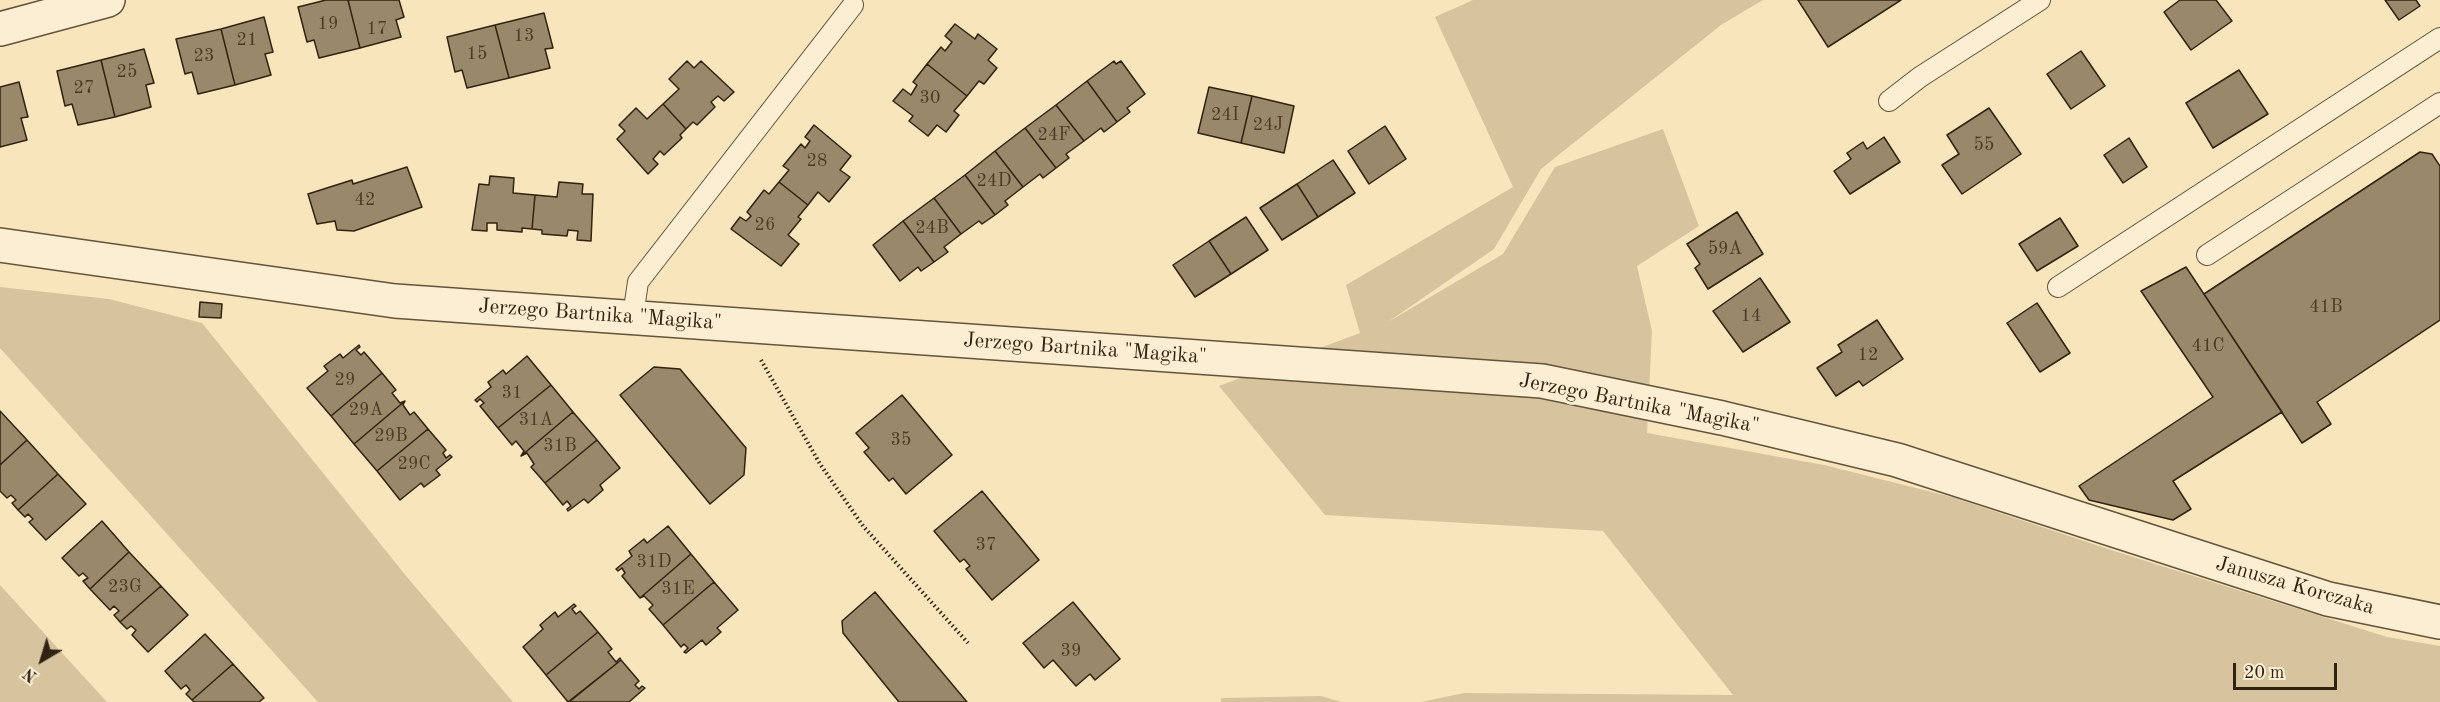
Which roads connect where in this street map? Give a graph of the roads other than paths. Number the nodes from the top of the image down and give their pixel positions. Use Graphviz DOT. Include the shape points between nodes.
graph roads {
  1 [pos="108,0"];
  2 [pos="2040,0"];
  3 [pos="854,5"];
  4 [pos="0,29"];
  5 [pos="2440,38"];
  6 [pos="1889,101"];
  7 [pos="2440,103"];
  8 [pos="0,245"];
  9 [pos="2207,255"];
  10 [pos="2058,287"];
  11 [pos="633,316"];
  12 [pos="2151,544"];
  13 [pos="2440,622"];
  1 -- 4 [label="street"];
  2 -- 6 [label="lane"];
  3 -- 11 [label="lane" via="638,282"];
  5 -- 10 [label="lane"];
  7 -- 9 [label="lane"];
  8 -- 11 [label="street, Jerzego Bartnika \"Magika\"" via="395,301"];
  11 -- 12 [label="street, Jerzego Bartnika \"Magika\"" via="1542,381 1897,460"];
  12 -- 13 [label="street, Janusza Korczaka" via="2328,599"];
}
